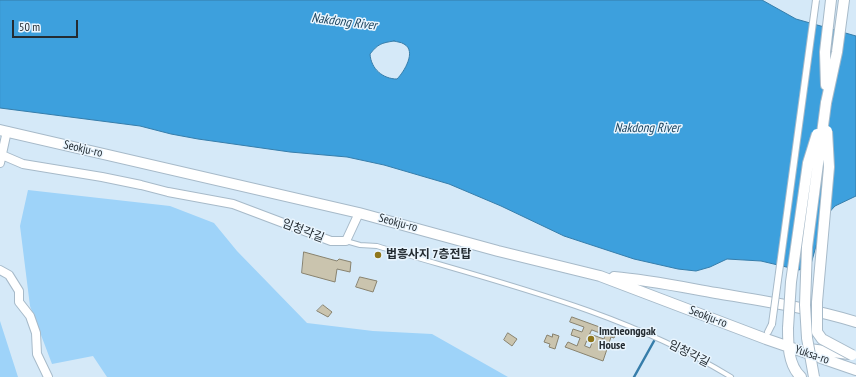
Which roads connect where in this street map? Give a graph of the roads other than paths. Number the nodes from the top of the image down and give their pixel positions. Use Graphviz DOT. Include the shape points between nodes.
graph roads {
  1 [pos="816,0"];
  2 [pos="831,0"];
  3 [pos="844,0"];
  4 [pos="826,103"];
  5 [pos="4,131"];
  6 [pos="1,159"];
  7 [pos="359,213"];
  8 [pos="346,241"];
  9 [pos="0,270"];
  10 [pos="600,276"];
  11 [pos="856,322"];
  12 [pos="768,332"];
  13 [pos="788,347"];
  14 [pos="854,355"];
  15 [pos="856,370"];
  16 [pos="48,377"];
  17 [pos="731,377"];
  18 [pos="801,377"];
  19 [pos="814,377"];
  1 -- 12 [label="street, bridge" via="772,324"];
  2 -- 4 [label="street" via="825,52"];
  3 -- 4 [label="street" via="837,52"];
  4 -- 13 [label="street, bridge" via="808,163 791,282"];
  4 -- 14 [label="street, bridge" via="829,167 817,302 817,332 822,339"];
  4 -- 19 [label="street, bridge" via="807,247 805,306 807,338"];
  5 -- 6 [label="street"];
  5 -- 7 [label="street, Seokju-ro"];
  6 -- 8 [label="street, 임청각길" via="233,204 331,242"];
  7 -- 8 [label="street"];
  7 -- 10 [label="street, Seokju-ro"];
  8 -- 17 [label="lane, 임청각길" via="377,246 576,305 640,330 701,359"];
  9 -- 16 [label="street" via="9,275 19,291 19,302 30,316 36,333 37,354"];
  10 -- 11 [label="street" via="643,280 763,301 830,314"];
  10 -- 13 [label="street, Seokju-ro"];
  13 -- 14 [label="street, Yuksa-ro"];
  13 -- 15 [label="street, Yuksa-ro"];
  13 -- 18 [label="street" via="794,368"];
}
